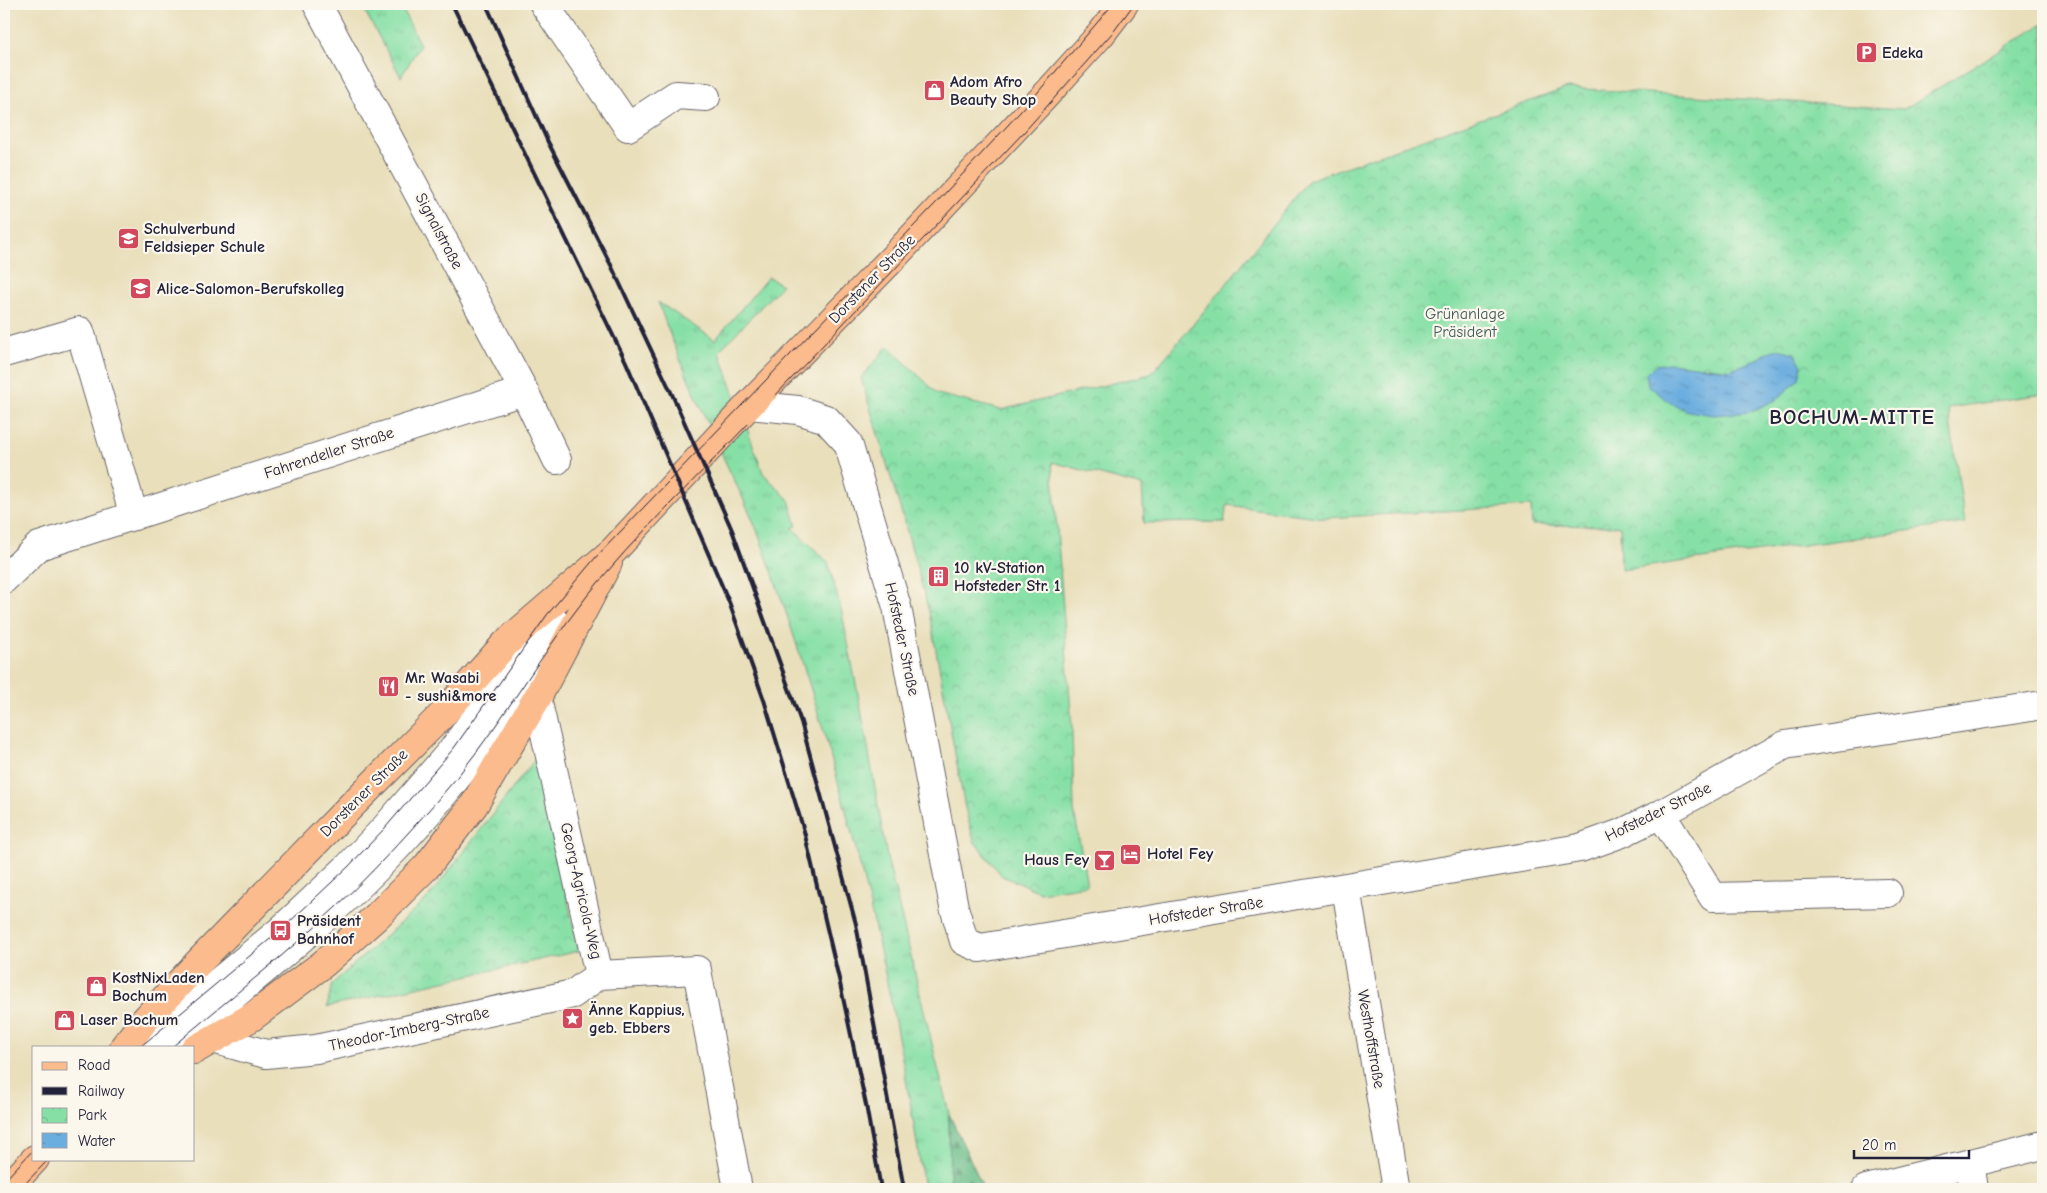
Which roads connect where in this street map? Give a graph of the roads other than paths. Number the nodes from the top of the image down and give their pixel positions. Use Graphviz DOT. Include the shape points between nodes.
graph roads {
  1 [pos="317,4"];
  2 [pos="544,4"];
  3 [pos="1124,4"];
  4 [pos="706,97"];
  5 [pos="4,354"];
  6 [pos="524,391"];
  7 [pos="749,405"];
  8 [pos="557,460"];
  9 [pos="134,516"];
  10 [pos="614,550"];
  11 [pos="4,579"];
  12 [pos="597,584"];
  13 [pos="565,593"];
  14 [pos="538,698"];
  15 [pos="2043,705"];
  16 [pos="1661,814"];
  17 [pos="1346,888"];
  18 [pos="1888,893"];
  19 [pos="600,975"];
  20 [pos="203,1045"];
  21 [pos="125,1046"];
  22 [pos="141,1046"];
  23 [pos="173,1046"];
  24 [pos="2043,1145"];
  25 [pos="35,1160"];
  26 [pos="1972,1176"];
  27 [pos="8,1189"];
  28 [pos="738,1189"];
  29 [pos="1396,1189"];
  30 [pos="1866,1189"];
  1 -- 6 [label="street, Signalstraße"];
  2 -- 4 [label="street" via="628,126 676,95"];
  3 -- 7 [label="main road, Dorstener Straße" via="1045,96"];
  5 -- 9 [label="street" via="80,331"];
  6 -- 8 [label="street, Signalstraße"];
  6 -- 9 [label="street, Fahrendeller Straße"];
  7 -- 10 [label="main road, Dorstener Straße"];
  7 -- 17 [label="street, Hofsteder Straße" via="798,410 826,419 848,443 897,607 954,907 964,941 980,948"];
  9 -- 11 [label="street, Fahrendeller Straße" via="40,546"];
  10 -- 12 [label="main road, Dorstener Straße"];
  10 -- 13 [label="main road, Dorstener Straße"];
  12 -- 14 [label="main road, Dorstener Straße"];
  12 -- 23 [label="street" via="469,762 375,870 334,910"];
  13 -- 21 [label="main road, Dorstener Straße" via="507,642 442,715 197,964"];
  13 -- 22 [label="street" via="454,748 385,828 281,930"];
  14 -- 19 [label="street, Georg-Agricola-Weg"];
  14 -- 20 [label="main road, Dorstener Straße" via="474,805 427,866 323,964 252,1017"];
  15 -- 16 [label="street, Hofsteder Straße" via="1786,745"];
  16 -- 17 [label="street, Hofsteder Straße" via="1580,848"];
  16 -- 18 [label="street" via="1713,897"];
  17 -- 29 [label="street, Westhoffstraße"];
  19 -- 20 [label="street, Theodor-Imberg-Straße" via="573,994 316,1049 266,1054"];
  19 -- 28 [label="street, Georg-Agricola-Weg" via="697,970"];
  24 -- 26 [label="street"];
  25 -- 27 [label="main road"];
  26 -- 30 [label="street"];
}
